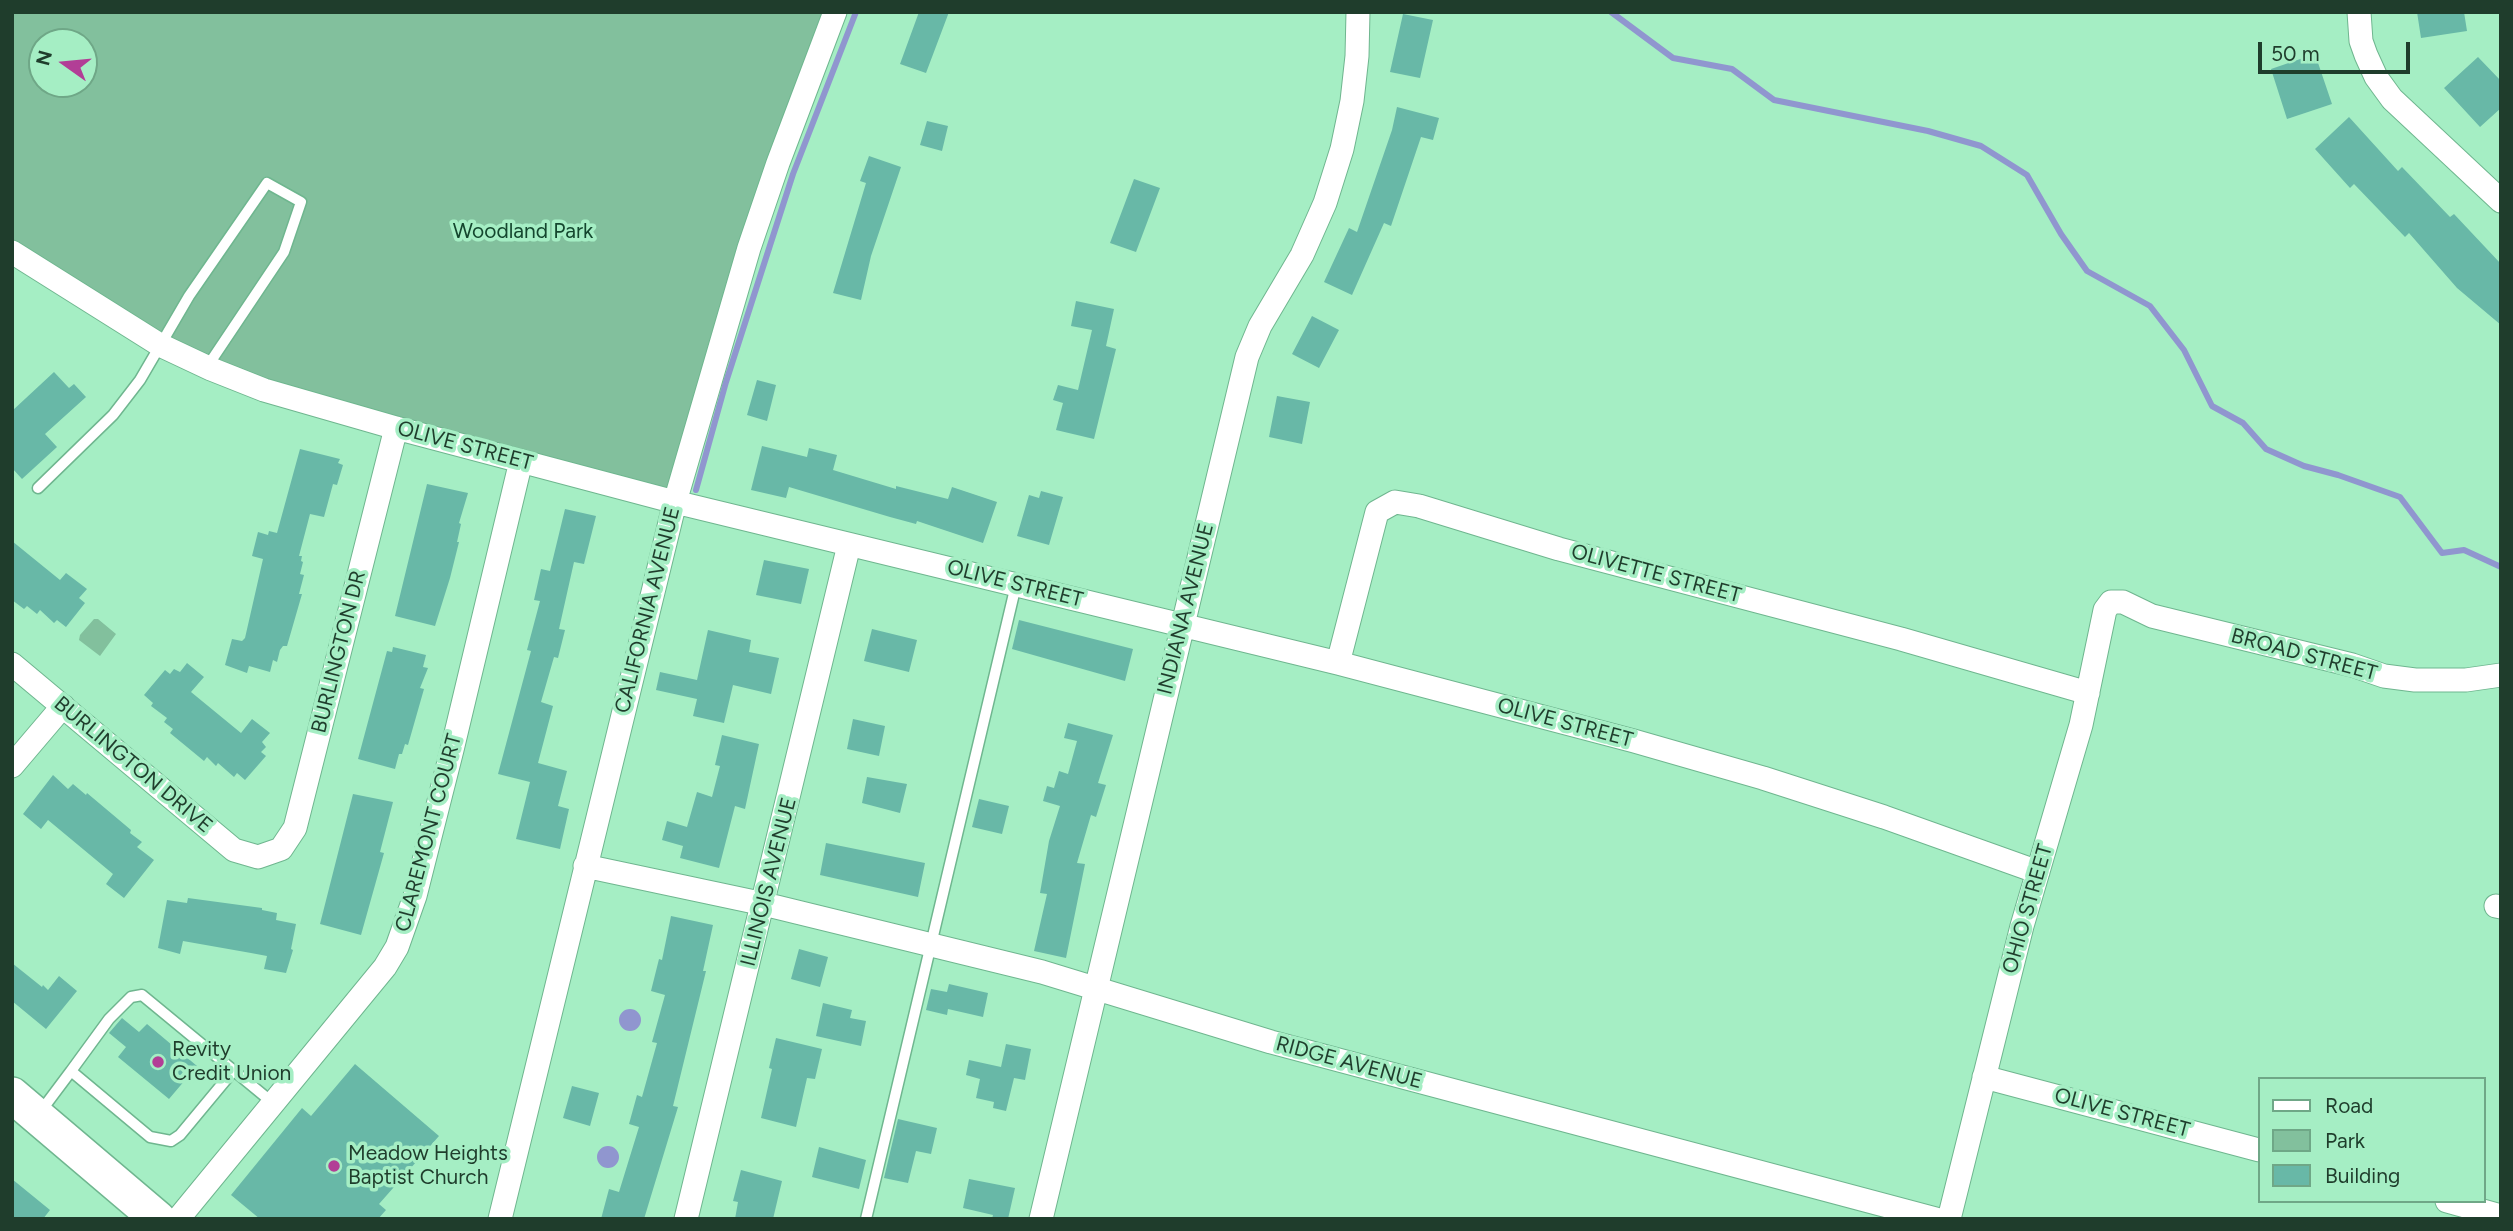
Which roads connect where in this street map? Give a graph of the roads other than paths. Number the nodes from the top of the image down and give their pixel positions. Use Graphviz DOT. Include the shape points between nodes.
graph roads {
  1 [pos="835,12"];
  2 [pos="1358,12"];
  3 [pos="2359,12"];
  4 [pos="2501,201"];
  5 [pos="12,252"];
  6 [pos="160,345"];
  7 [pos="207,367"];
  8 [pos="396,428"];
  9 [pos="521,461"];
  10 [pos="38,488"];
  11 [pos="675,502"];
  12 [pos="849,545"];
  13 [pos="1016,585"];
  14 [pos="2111,602"];
  15 [pos="1182,624"];
  16 [pos="1338,663"];
  17 [pos="12,664"];
  18 [pos="2501,675"];
  19 [pos="2088,693"];
  20 [pos="63,706"];
  21 [pos="12,766"];
  22 [pos="258,857"];
  23 [pos="585,866"];
  24 [pos="2038,872"];
  25 [pos="764,904"];
  26 [pos="932,944"];
  27 [pos="1095,989"];
  28 [pos="234,1070"];
  29 [pos="71,1071"];
  30 [pos="1984,1077"];
  31 [pos="273,1102"];
  32 [pos="25,1106"];
  33 [pos="2258,1150"];
  34 [pos="2454,1203"];
  35 [pos="2501,1216"];
  36 [pos="158,1219"];
  37 [pos="178,1219"];
  38 [pos="500,1219"];
  39 [pos="686,1219"];
  40 [pos="866,1219"];
  41 [pos="1041,1219"];
  42 [pos="1936,1219"];
  43 [pos="1949,1219"];
  1 -- 11 [label="street, CALIFORNIA AVENUE" via="749,248"];
  2 -- 15 [label="street, INDIANA AVENUE" via="1353,90 1342,149 1302,256 1247,357"];
  3 -- 4 [label="street" via="2366,55 2392,99"];
  5 -- 6 [label="street, OLIVE STREET"];
  6 -- 7 [label="street, OLIVE STREET"];
  6 -- 7 [label="lane" via="188,296 267,183 302,202 284,252"];
  6 -- 10 [label="lane" via="113,415"];
  7 -- 8 [label="street, OLIVE STREET" via="264,390"];
  8 -- 9 [label="street, OLIVE STREET"];
  8 -- 22 [label="street, BURLINGTON DR" via="295,828 281,849"];
  9 -- 11 [label="street, OLIVE STREET"];
  9 -- 31 [label="street, CLAREMONT COURT" via="402,936 384,967"];
  11 -- 12 [label="street, OLIVE STREET"];
  11 -- 23 [label="street, CALIFORNIA AVENUE"];
  12 -- 13 [label="street, OLIVE STREET"];
  12 -- 25 [label="street, ILLINOIS AVENUE"];
  13 -- 15 [label="street, OLIVE STREET"];
  13 -- 26 [label="lane"];
  14 -- 18 [label="street, BROAD STREET" via="2384,676 2466,680"];
  14 -- 19 [label="street, OHIO STREET" via="2105,610"];
  15 -- 16 [label="street, OLIVE STREET"];
  15 -- 27 [label="street, INDIANA AVENUE"];
  16 -- 19 [label="street, OLIVETTE STREET" via="1377,512 1395,502"];
  16 -- 24 [label="street, OLIVE STREET" via="1763,778"];
  17 -- 20 [label="street, BURLINGTON DRIVE"];
  19 -- 24 [label="street, OHIO STREET"];
  20 -- 21 [label="street"];
  20 -- 22 [label="street, BURLINGTON DRIVE" via="233,850"];
  23 -- 25 [label="street, RIDGE AVENUE"];
  23 -- 38 [label="street, CALIFORNIA AVENUE"];
  24 -- 30 [label="street, OHIO STREET"];
  25 -- 26 [label="street, RIDGE AVENUE"];
  25 -- 39 [label="street, ILLINOIS AVENUE"];
  26 -- 27 [label="street, RIDGE AVENUE"];
  26 -- 40 [label="lane"];
  27 -- 41 [label="street, INDIANA AVENUE"];
  27 -- 42 [label="street, RIDGE AVENUE" via="1270,1042"];
  28 -- 29 [label="lane" via="171,1141 150,1137"];
  28 -- 29 [label="lane" via="142,996 131,996"];
  28 -- 31 [label="lane"];
  29 -- 32 [label="lane"];
  30 -- 33 [label="street, OLIVE STREET"];
  30 -- 43 [label="street, OHIO STREET"];
  31 -- 37 [label="street, CLAREMONT COURT"];
  32 -- 36 [label="main road"];
  34 -- 35 [label="street"];
}
